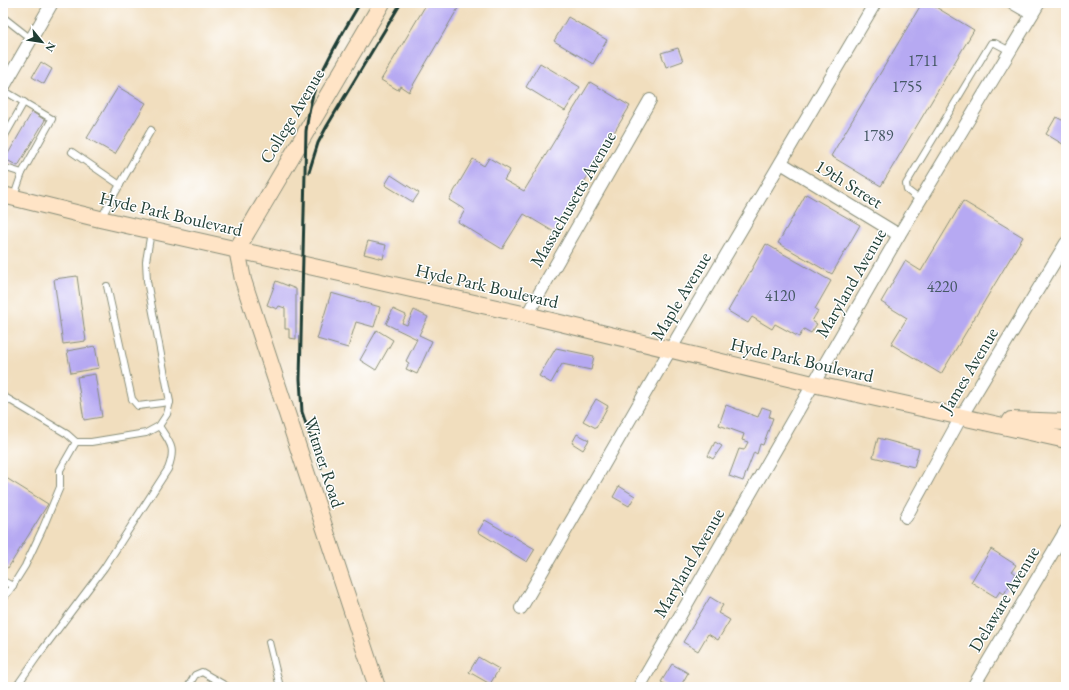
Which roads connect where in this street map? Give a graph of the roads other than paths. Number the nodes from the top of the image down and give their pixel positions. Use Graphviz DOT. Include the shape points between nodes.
graph roads {
  1 [pos="52,3"];
  2 [pos="382,3"];
  3 [pos="874,3"];
  4 [pos="1013,3"];
  5 [pos="1039,3"];
  6 [pos="1032,14"];
  7 [pos="3,17"];
  8 [pos="31,39"];
  9 [pos="1010,50"];
  10 [pos="3,89"];
  11 [pos="650,100"];
  12 [pos="24,102"];
  13 [pos="151,130"];
  14 [pos="3,139"];
  15 [pos="72,152"];
  16 [pos="781,163"];
  17 [pos="3,167"];
  18 [pos="22,173"];
  19 [pos="120,185"];
  20 [pos="8,197"];
  21 [pos="920,200"];
  22 [pos="100,219"];
  23 [pos="151,230"];
  24 [pos="899,235"];
  25 [pos="1066,243"];
  26 [pos="237,249"];
  27 [pos="107,286"];
  28 [pos="527,315"];
  29 [pos="670,350"];
  30 [pos="813,384"];
  31 [pos="3,396"];
  32 [pos="170,402"];
  33 [pos="961,417"];
  34 [pos="1066,422"];
  35 [pos="159,426"];
  36 [pos="1066,440"];
  37 [pos="76,442"];
  38 [pos="906,517"];
  39 [pos="1066,530"];
  40 [pos="3,581"];
  41 [pos="13,586"];
  42 [pos="3,598"];
  43 [pos="521,608"];
  44 [pos="269,642"];
  45 [pos="16,687"];
  46 [pos="188,687"];
  47 [pos="228,687"];
  48 [pos="280,687"];
  49 [pos="377,687"];
  50 [pos="639,687"];
  51 [pos="973,687"];
  1 -- 8 [label="street"];
  2 -- 26 [label="main road, College Avenue"];
  3 -- 16 [label="street, Maple Avenue"];
  4 -- 6 [label="street"];
  5 -- 6 [label="street, Maryland Avenue"];
  6 -- 9 [label="street, Maryland Avenue"];
  7 -- 8 [label="lane"];
  8 -- 10 [label="street"];
  9 -- 21 [label="street, Maryland Avenue"];
  9 -- 21 [label="lane" via="991,43 910,177 906,184 907,190"];
  10 -- 12 [label="lane"];
  11 -- 28 [label="street, Massachusetts Avenue"];
  12 -- 14 [label="lane"];
  12 -- 18 [label="lane" via="52,119"];
  13 -- 19 [label="lane"];
  15 -- 19 [label="lane"];
  16 -- 24 [label="street, 19th Street"];
  16 -- 29 [label="street, Maple Avenue"];
  17 -- 18 [label="lane"];
  18 -- 20 [label="lane"];
  19 -- 22 [label="lane"];
  20 -- 22 [label="main road, Hyde Park Boulevard"];
  21 -- 24 [label="street, Maryland Avenue"];
  22 -- 23 [label="main road, Hyde Park Boulevard"];
  23 -- 26 [label="main road, Hyde Park Boulevard"];
  23 -- 32 [label="lane" via="146,261 147,281"];
  24 -- 30 [label="street, Maryland Avenue"];
  25 -- 33 [label="street, James Avenue"];
  26 -- 28 [label="main road, Hyde Park Boulevard"];
  26 -- 49 [label="main road, Witmer Road" via="243,280"];
  27 -- 32 [label="lane" via="132,399 138,406"];
  28 -- 29 [label="main road, Hyde Park Boulevard"];
  29 -- 30 [label="main road, Hyde Park Boulevard"];
  29 -- 43 [label="street, Maple Avenue"];
  30 -- 33 [label="main road, Hyde Park Boulevard"];
  30 -- 50 [label="street, Maryland Avenue"];
  31 -- 37 [label="lane"];
  32 -- 35 [label="lane" via="168,414"];
  33 -- 34 [label="main road, Hyde Park Boulevard"];
  33 -- 36 [label="main road, Hyde Park Boulevard"];
  33 -- 38 [label="street, James Avenue"];
  35 -- 37 [label="lane" via="146,433"];
  35 -- 45 [label="lane" via="171,445 173,457 168,469 104,568"];
  37 -- 41 [label="lane" via="60,470 60,487 42,530"];
  39 -- 51 [label="street, Delaware Avenue"];
  40 -- 41 [label="lane"];
  41 -- 42 [label="lane"];
  44 -- 48 [label="lane"];
  46 -- 47 [label="lane" via="195,675 202,672"];
}
